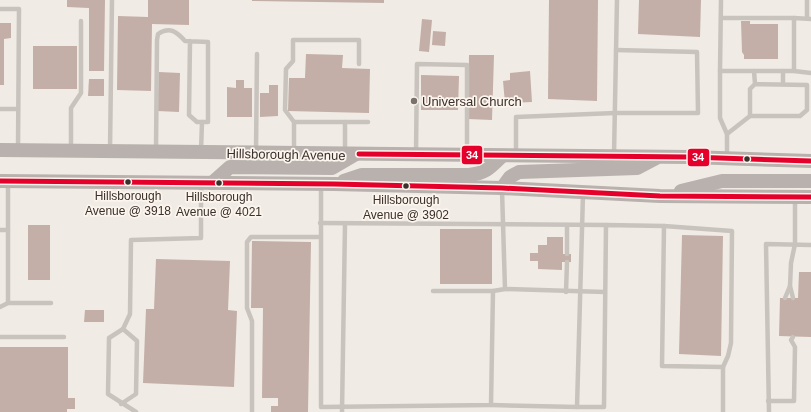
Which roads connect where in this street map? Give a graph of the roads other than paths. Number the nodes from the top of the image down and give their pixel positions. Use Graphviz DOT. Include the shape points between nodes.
graph roads {
  1 [pos="112,0"];
  2 [pos="617,0"];
  3 [pos="721,0"];
  4 [pos="808,0"];
  5 [pos="0,9"];
  6 [pos="721,18"];
  7 [pos="794,18"];
  8 [pos="809,18"];
  9 [pos="82,21"];
  10 [pos="190,41"];
  11 [pos="616,50"];
  12 [pos="257,54"];
  13 [pos="359,64"];
  14 [pos="720,71"];
  15 [pos="754,71"];
  16 [pos="783,71"];
  17 [pos="794,71"];
  18 [pos="811,73"];
  19 [pos="755,84"];
  20 [pos="783,84"];
  21 [pos="0,108"];
  22 [pos="18,109"];
  23 [pos="615,113"];
  24 [pos="750,116"];
  25 [pos="202,122"];
  26 [pos="294,122"];
  27 [pos="345,122"];
  28 [pos="368,122"];
  29 [pos="727,134"];
  30 [pos="0,150"];
  31 [pos="18,151"];
  32 [pos="71,151"];
  33 [pos="110,152"];
  34 [pos="156,152"];
  35 [pos="202,153"];
  36 [pos="256,153"];
  37 [pos="294,154"];
  38 [pos="351,154"];
  39 [pos="416,155"];
  40 [pos="467,156"];
  41 [pos="502,156"];
  42 [pos="516,156"];
  43 [pos="614,157"];
  44 [pos="658,157"];
  45 [pos="727,158"];
  46 [pos="811,161"];
  47 [pos="4,181"];
  48 [pos="811,181"];
  49 [pos="207,183"];
  50 [pos="327,184"];
  51 [pos="502,188"];
  52 [pos="583,192"];
  53 [pos="660,196"];
  54 [pos="795,197"];
  55 [pos="811,197"];
  56 [pos="320,223"];
  57 [pos="345,224"];
  58 [pos="504,225"];
  59 [pos="567,225"];
  60 [pos="582,225"];
  61 [pos="606,225"];
  62 [pos="664,226"];
  63 [pos="0,230"];
  64 [pos="8,230"];
  65 [pos="320,237"];
  66 [pos="795,244"];
  67 [pos="811,245"];
  68 [pos="567,254"];
  69 [pos="567,262"];
  70 [pos="790,286"];
  71 [pos="433,290"];
  72 [pos="505,290"];
  73 [pos="492,291"];
  74 [pos="566,292"];
  75 [pos="581,292"];
  76 [pos="605,292"];
  77 [pos="786,298"];
  78 [pos="793,298"];
  79 [pos="8,303"];
  80 [pos="51,303"];
  81 [pos="0,307"];
  82 [pos="123,329"];
  83 [pos="786,336"];
  84 [pos="0,337"];
  85 [pos="64,337"];
  86 [pos="723,367"];
  87 [pos="768,402"];
  88 [pos="121,404"];
  89 [pos="492,405"];
  90 [pos="577,407"];
  91 [pos="320,410"];
  92 [pos="342,410"];
  93 [pos="136,412"];
  94 [pos="252,412"];
  95 [pos="722,412"];
  96 [pos="769,412"];
  1 -- 33 [label="lane"];
  2 -- 11 [label="lane"];
  3 -- 6 [label="lane"];
  4 -- 8 [label="lane"];
  5 -- 22 [label="lane" via="19,9"];
  6 -- 7 [label="lane"];
  6 -- 14 [label="lane"];
  7 -- 8 [label="lane"];
  7 -- 17 [label="lane"];
  9 -- 32 [label="lane" via="81,93 71,108"];
  10 -- 25 [label="lane" via="189,115 197,122"];
  10 -- 25 [label="lane" via="208,42 208,122"];
  10 -- 34 [label="lane" via="185,41 177,32 171,30 158,34"];
  11 -- 23 [label="lane"];
  11 -- 23 [label="lane" via="697,52 698,113"];
  12 -- 36 [label="lane"];
  13 -- 26 [label="lane" via="359,40 293,40 293,61 286,69 285,110"];
  14 -- 15 [label="lane"];
  14 -- 29 [label="lane" via="720,118"];
  15 -- 16 [label="lane"];
  15 -- 19 [label="lane"];
  16 -- 17 [label="lane"];
  16 -- 20 [label="lane"];
  17 -- 18 [label="lane"];
  19 -- 20 [label="lane"];
  19 -- 24 [label="lane" via="750,90"];
  20 -- 24 [label="lane" via="807,85 807,110 804,113 800,116"];
  21 -- 22 [label="lane"];
  22 -- 31 [label="lane"];
  23 -- 42 [label="lane" via="516,117"];
  23 -- 43 [label="lane"];
  24 -- 29 [label="lane"];
  25 -- 35 [label="lane"];
  26 -- 27 [label="lane"];
  26 -- 37 [label="lane"];
  27 -- 28 [label="lane"];
  27 -- 38 [label="lane"];
  29 -- 45 [label="lane"];
  30 -- 31 [label="main road, Hillsborough Avenue"];
  31 -- 32 [label="main road, Hillsborough Avenue"];
  32 -- 33 [label="main road, Hillsborough Avenue"];
  33 -- 34 [label="main road, Hillsborough Avenue"];
  34 -- 35 [label="main road, Hillsborough Avenue"];
  35 -- 36 [label="main road, Hillsborough Avenue"];
  36 -- 37 [label="main road, Hillsborough Avenue"];
  37 -- 38 [label="main road, Hillsborough Avenue"];
  38 -- 39 [label="main road, Hillsborough Avenue"];
  38 -- 49 [label="main road" via="332,168 230,167"];
  39 -- 40 [label="main road, Hillsborough Avenue"];
  39 -- 40 [label="lane" via="417,64 467,65"];
  40 -- 41 [label="main road, Hillsborough Avenue"];
  41 -- 42 [label="main road, Hillsborough Avenue"];
  41 -- 50 [label="main road" via="482,174 362,175"];
  42 -- 43 [label="main road, Hillsborough Avenue"];
  43 -- 44 [label="main road, Hillsborough Avenue"];
  44 -- 45 [label="main road, Hillsborough Avenue"];
  44 -- 51 [label="main road" via="637,168 519,172"];
  45 -- 46 [label="main road, Hillsborough Avenue"];
  47 -- 49 [label="main road"];
  47 -- 64 [label="lane"];
  48 -- 53 [label="main road" via="722,181"];
  49 -- 50 [label="main road"];
  49 -- 82 [label="lane" via="200,238 132,240 130,314"];
  50 -- 51 [label="main road"];
  50 -- 56 [label="lane"];
  51 -- 52 [label="main road"];
  51 -- 58 [label="lane"];
  52 -- 53 [label="main road"];
  52 -- 60 [label="lane"];
  53 -- 54 [label="main road"];
  54 -- 55 [label="main road"];
  54 -- 66 [label="lane"];
  56 -- 57 [label="lane"];
  56 -- 65 [label="lane"];
  57 -- 58 [label="lane"];
  57 -- 92 [label="lane"];
  58 -- 59 [label="lane"];
  58 -- 72 [label="lane"];
  59 -- 60 [label="lane"];
  59 -- 68 [label="lane"];
  60 -- 61 [label="lane"];
  60 -- 75 [label="lane"];
  61 -- 62 [label="lane"];
  61 -- 76 [label="lane"];
  62 -- 86 [label="lane" via="662,366"];
  62 -- 86 [label="lane" via="732,231 731,343"];
  63 -- 64 [label="lane"];
  64 -- 79 [label="lane"];
  65 -- 91 [label="lane"];
  65 -- 94 [label="lane" via="251,237 248,242 247,308 252,321"];
  66 -- 67 [label="lane"];
  66 -- 70 [label="lane"];
  66 -- 87 [label="lane" via="766,244"];
  69 -- 74 [label="lane"];
  70 -- 77 [label="lane"];
  70 -- 78 [label="lane"];
  71 -- 73 [label="lane"];
  72 -- 73 [label="lane"];
  72 -- 74 [label="lane"];
  73 -- 89 [label="lane"];
  74 -- 75 [label="lane"];
  75 -- 76 [label="lane"];
  75 -- 90 [label="lane"];
  76 -- 90 [label="lane" via="604,407"];
  79 -- 80 [label="lane"];
  79 -- 81 [label="lane"];
  82 -- 88 [label="lane" via="109,338 108,394"];
  82 -- 88 [label="lane" via="137,341 137,382 136,394"];
  83 -- 87 [label="lane" via="792,339 795,347 794,401"];
  84 -- 85 [label="lane"];
  86 -- 95 [label="lane"];
  87 -- 96 [label="lane"];
  88 -- 93 [label="lane"];
  89 -- 90 [label="lane"];
  89 -- 92 [label="lane"];
  91 -- 92 [label="lane"];
}
